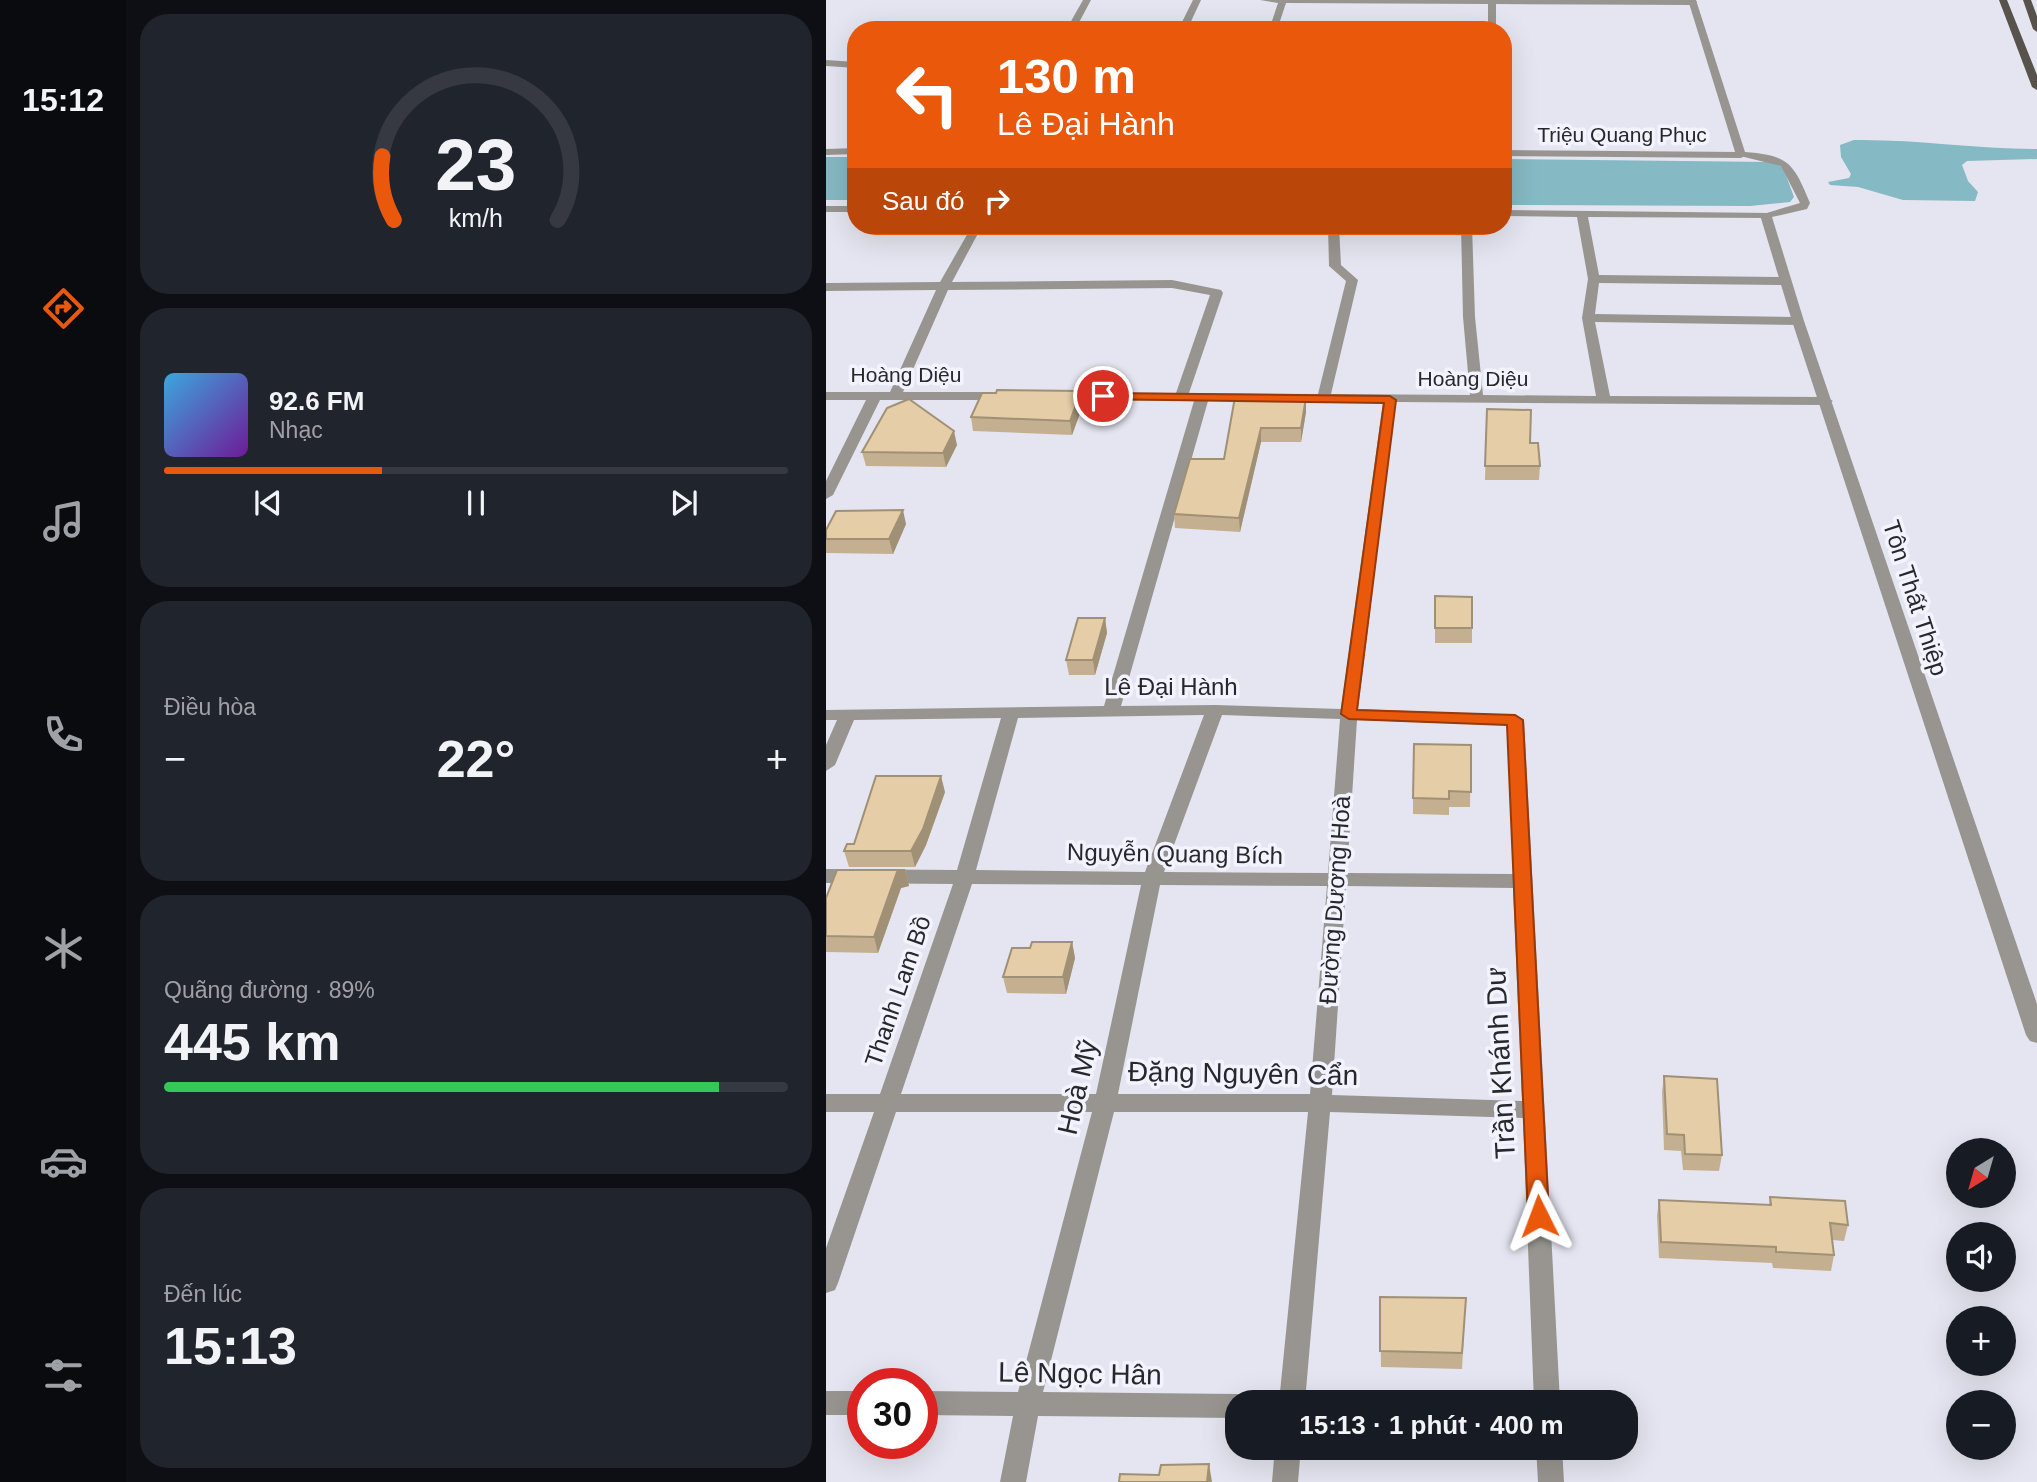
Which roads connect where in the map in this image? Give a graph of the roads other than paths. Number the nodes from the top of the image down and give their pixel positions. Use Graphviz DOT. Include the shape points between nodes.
graph roads {
  1 [pos="1087,0"];
  2 [pos="1197,0"];
  3 [pos="1264,0"];
  4 [pos="1283,0"];
  5 [pos="2003,0"];
  6 [pos="2027,0"];
  7 [pos="1492,1"];
  8 [pos="1693,1"];
  9 [pos="1075,21"];
  10 [pos="1186,21"];
  11 [pos="1276,21"];
  12 [pos="1492,21"];
  13 [pos="2037,29"];
  14 [pos="847,61"];
  15 [pos="826,63"];
  16 [pos="844,64"];
  17 [pos="847,64"];
  18 [pos="2037,87"];
  19 [pos="847,151"];
  20 [pos="826,152"];
  21 [pos="1512,153"];
  22 [pos="1741,155"];
  23 [pos="826,209"];
  24 [pos="847,209"];
  25 [pos="1512,214"];
  26 [pos="1582,214"];
  27 [pos="1766,215"];
  28 [pos="972,235"];
  29 [pos="1334,235"];
  30 [pos="1467,235"];
  31 [pos="1594,279"];
  32 [pos="1786,281"];
  33 [pos="826,286"];
  34 [pos="944,286"];
  35 [pos="1588,318"];
  36 [pos="1798,321"];
  37 [pos="826,396"];
  38 [pos="875,396"];
  39 [pos="895,396"];
  40 [pos="1017,396"];
  41 [pos="1045,396"];
  42 [pos="1181,397"];
  43 [pos="1202,397"];
  44 [pos="1323,399"];
  45 [pos="1390,400"];
  46 [pos="1477,400"];
  47 [pos="1604,401"];
  48 [pos="1826,401"];
  49 [pos="826,495"];
  50 [pos="1111,710"];
  51 [pos="1216,710"];
  52 [pos="1011,713"];
  53 [pos="1349,714"];
  54 [pos="826,715"];
  55 [pos="848,715"];
  56 [pos="1515,720"];
  57 [pos="826,765"];
  58 [pos="826,876"];
  59 [pos="965,876"];
  60 [pos="1152,877"];
  61 [pos="1336,880"];
  62 [pos="1522,881"];
  63 [pos="2037,1035"];
  64 [pos="1106,1101"];
  65 [pos="826,1103"];
  66 [pos="888,1103"];
  67 [pos="1320,1103"];
  68 [pos="1534,1110"];
  69 [pos="826,1283"];
  70 [pos="1293,1390"];
  71 [pos="1546,1390"];
  72 [pos="826,1403"];
  73 [pos="847,1403"];
  74 [pos="938,1403"];
  75 [pos="1028,1403"];
  76 [pos="1225,1406"];
  77 [pos="1287,1460"];
  78 [pos="1550,1460"];
  79 [pos="1013,1482"];
  80 [pos="1285,1482"];
  81 [pos="1551,1482"];
  1 -- 9 [label="street"];
  2 -- 10 [label="street"];
  3 -- 4 [label="street"];
  4 -- 7 [label="street"];
  4 -- 11 [label="street"];
  5 -- 18 [label="main road"];
  6 -- 13 [label="main road"];
  7 -- 8 [label="street"];
  7 -- 12 [label="street"];
  8 -- 22 [label="street"];
  14 -- 16 [label="street"];
  15 -- 16 [label="street"];
  16 -- 17 [label="street"];
  19 -- 20 [label="street"];
  21 -- 22 [label="street, Triệu Quang Phục"];
  22 -- 27 [label="street" via="1790,166 1805,202 1803,207"];
  23 -- 24 [label="street"];
  25 -- 26 [label="street"];
  26 -- 27 [label="street"];
  26 -- 31 [label="street"];
  27 -- 32 [label="street, Tôn Thất Thiệp"];
  28 -- 34 [label="street"];
  29 -- 44 [label="street" via="1335,266 1352,280"];
  30 -- 46 [label="street"];
  31 -- 32 [label="street"];
  31 -- 35 [label="street"];
  32 -- 36 [label="street, Tôn Thất Thiệp"];
  33 -- 34 [label="street"];
  34 -- 39 [label="street"];
  34 -- 42 [label="street" via="1172,284 1217,293"];
  35 -- 36 [label="street"];
  35 -- 47 [label="street"];
  36 -- 48 [label="street, Tôn Thất Thiệp"];
  37 -- 38 [label="street, Hoàng Diệu"];
  38 -- 39 [label="street, Hoàng Diệu"];
  38 -- 49 [label="street"];
  39 -- 40 [label="street, Hoàng Diệu"];
  41 -- 42 [label="street, Hoàng Diệu"];
  42 -- 43 [label="street, Hoàng Diệu"];
  43 -- 44 [label="street, Hoàng Diệu"];
  43 -- 50 [label="street"];
  44 -- 45 [label="street, Hoàng Diệu"];
  45 -- 46 [label="street, Hoàng Diệu"];
  45 -- 53 [label="street, Đường Dương Hoà"];
  46 -- 47 [label="street, Hoàng Diệu"];
  47 -- 48 [label="street, Hoàng Diệu"];
  48 -- 63 [label="street, Tôn Thất Thiệp"];
  50 -- 51 [label="street, Lê Đại Hành"];
  50 -- 52 [label="street, Lê Đại Hành"];
  51 -- 53 [label="street, Lê Đại Hành"];
  51 -- 60 [label="street, Hoà Mỹ"];
  52 -- 55 [label="street, Lê Đại Hành"];
  52 -- 59 [label="street, Thanh Lam Bồ"];
  53 -- 56 [label="street, Lê Đại Hành"];
  53 -- 61 [label="street, Đường Dương Hoà"];
  54 -- 55 [label="street, Lê Đại Hành"];
  55 -- 57 [label="street"];
  56 -- 62 [label="street, Trần Khánh Dư"];
  58 -- 59 [label="street, Nguyễn Quang Bích"];
  59 -- 60 [label="street, Nguyễn Quang Bích"];
  59 -- 66 [label="street, Thanh Lam Bồ"];
  60 -- 61 [label="street, Nguyễn Quang Bích"];
  60 -- 64 [label="street, Hoà Mỹ"];
  61 -- 62 [label="street, Nguyễn Quang Bích"];
  61 -- 67 [label="street, Đường Dương Hoà"];
  62 -- 68 [label="street, Trần Khánh Dư"];
  64 -- 66 [label="street, Đặng Nguyên Cẩn"];
  64 -- 67 [label="street, Đặng Nguyên Cẩn"];
  64 -- 75 [label="street, Hoà Mỹ"];
  65 -- 66 [label="street, Đặng Nguyên Cẩn"];
  66 -- 69 [label="street, Thanh Lam Bồ"];
  67 -- 68 [label="street, Đặng Nguyên Cẩn"];
  67 -- 70 [label="street, Đường Dương Hoà"];
  68 -- 71 [label="street, Trần Khánh Dư"];
  72 -- 73 [label="street"];
  74 -- 75 [label="street, Lê Ngọc Hân"];
  75 -- 76 [label="street, Lê Ngọc Hân"];
  75 -- 79 [label="street, Hoà Mỹ"];
  77 -- 80 [label="street"];
  78 -- 81 [label="street"];
}
